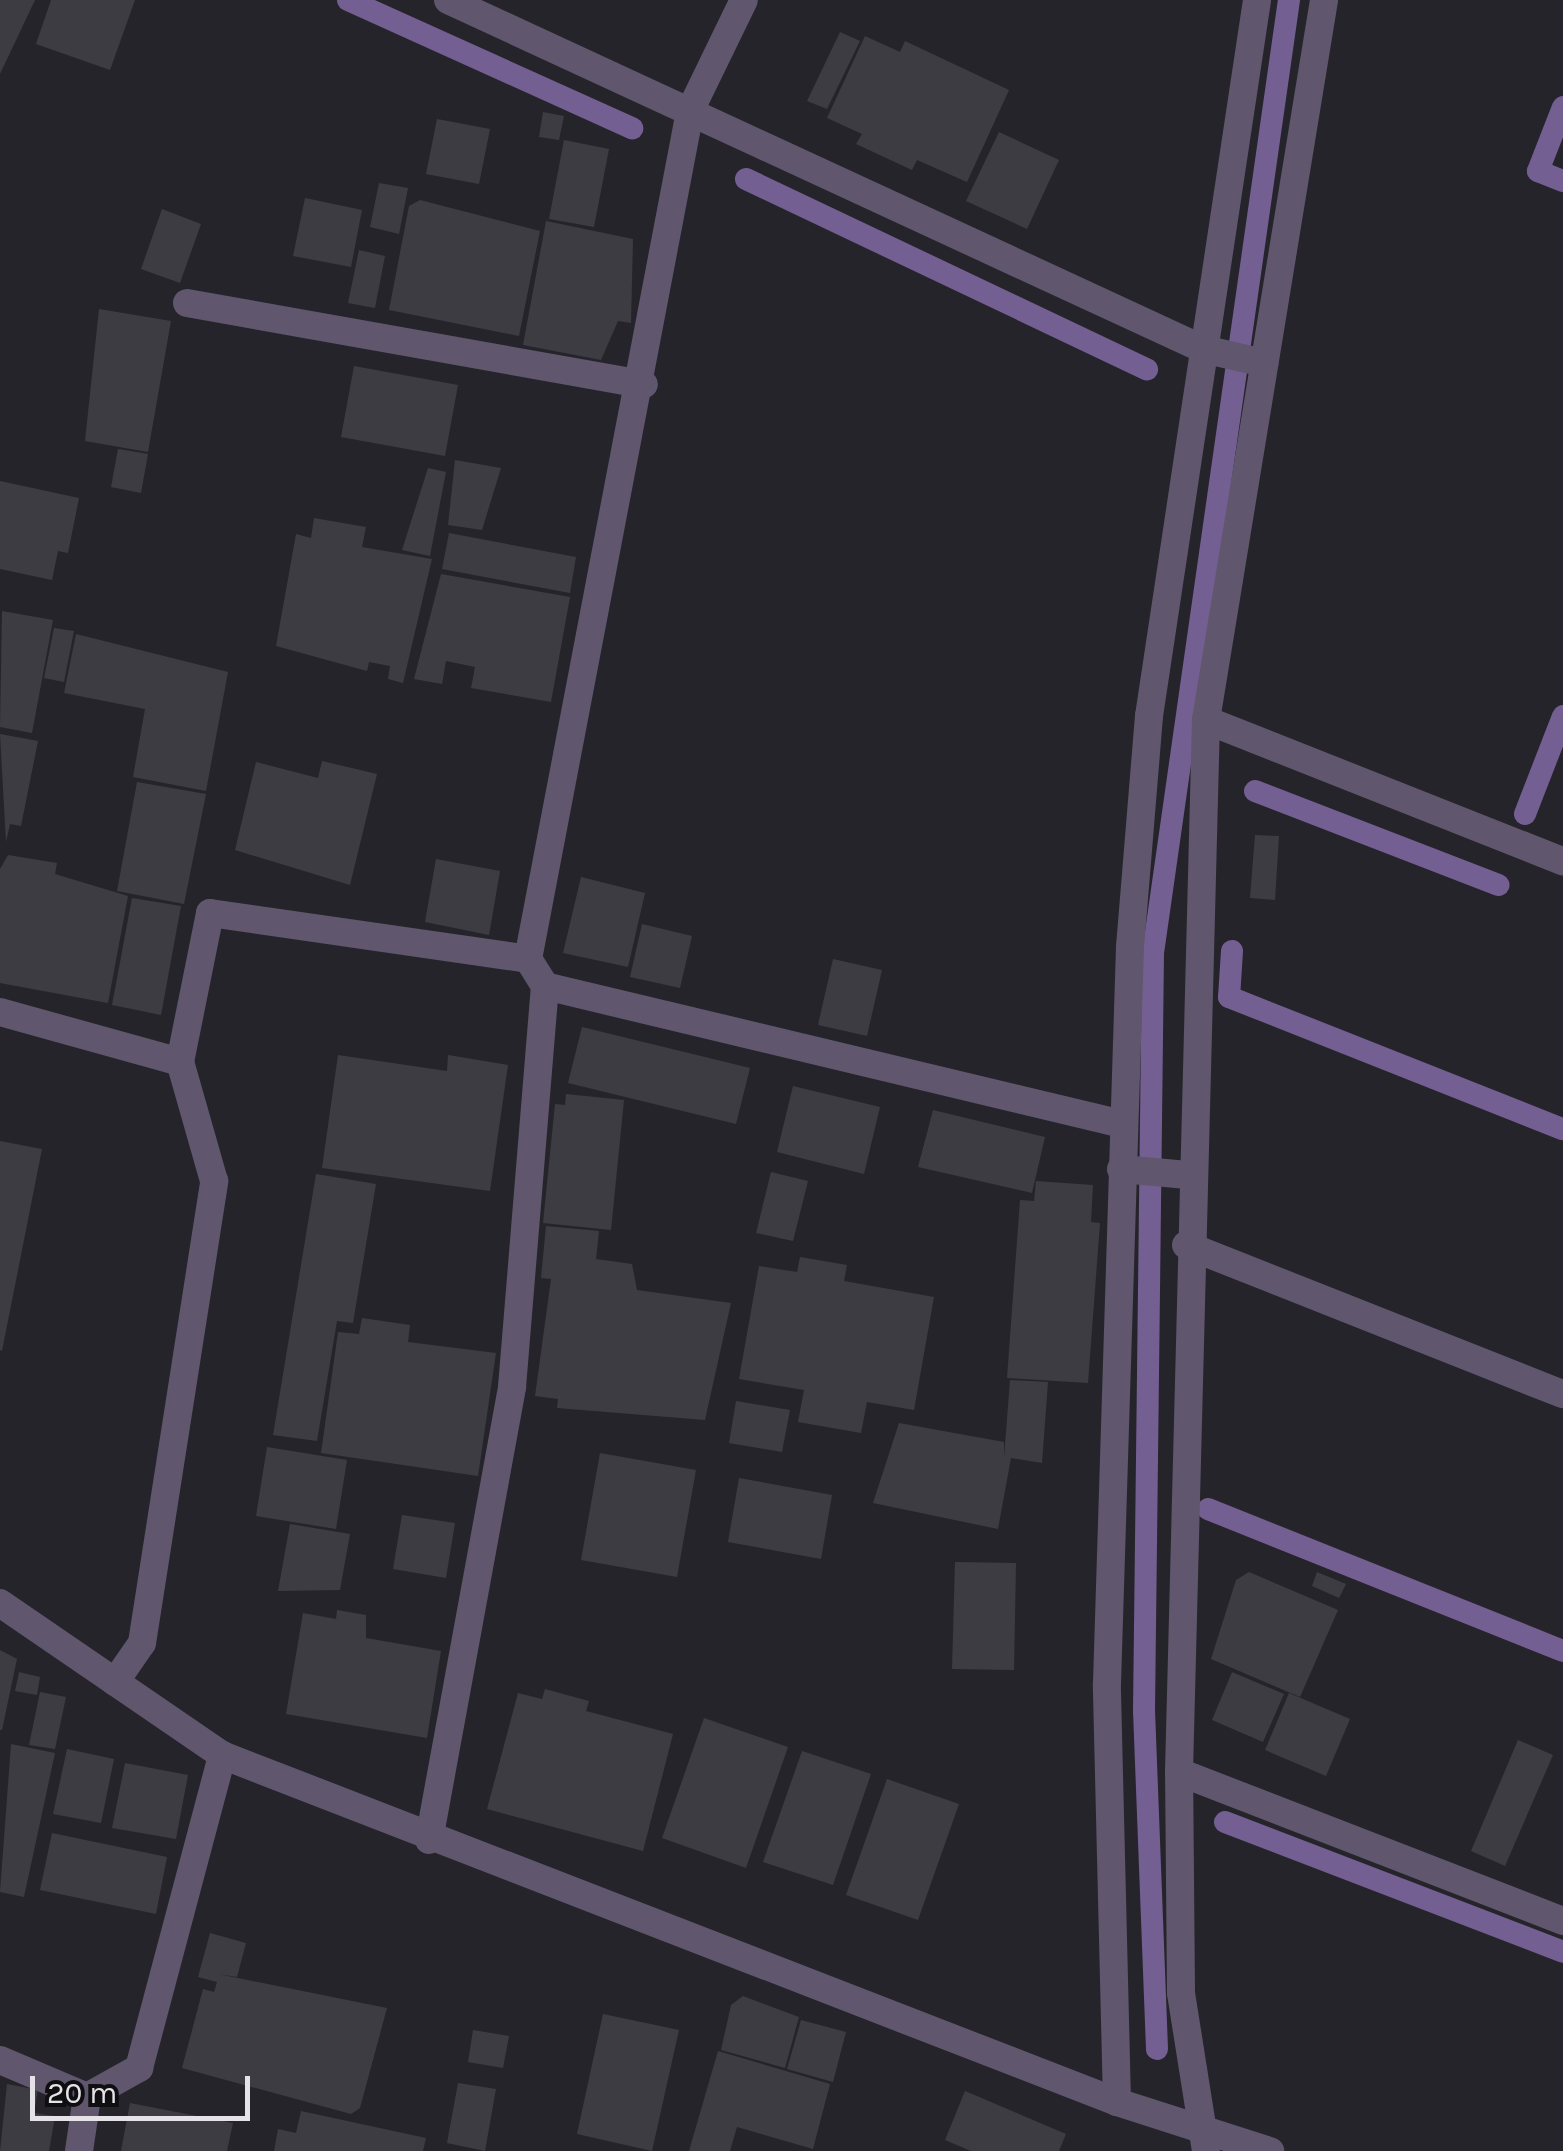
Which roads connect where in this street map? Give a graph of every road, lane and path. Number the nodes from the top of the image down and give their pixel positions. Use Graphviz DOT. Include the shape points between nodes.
graph roads {
  1 [pos="448,0"];
  2 [pos="744,0"];
  3 [pos="1257,0"];
  4 [pos="1324,0"];
  5 [pos="690,111"];
  6 [pos="187,303"];
  7 [pos="1208,351"];
  8 [pos="1260,361"];
  9 [pos="644,384"];
  10 [pos="1206,720"];
  11 [pos="1563,861"];
  12 [pos="528,959"];
  13 [pos="545,986"];
  14 [pos="0,1012"];
  15 [pos="180,1062"];
  16 [pos="1122,1124"];
  17 [pos="1126,1169"];
  18 [pos="1182,1174"];
  19 [pos="1186,1245"];
  20 [pos="1563,1394"];
  21 [pos="0,1603"];
  22 [pos="116,1682"];
  23 [pos="222,1755"];
  24 [pos="1179,1772"];
  25 [pos="429,1840"];
  26 [pos="1563,1921"];
  27 [pos="0,2060"];
  28 [pos="87,2097"];
  29 [pos="1117,2102"];
  30 [pos="1205,2138"];
  31 [pos="80,2151"];
  32 [pos="1270,2151"];
  1 -- 5 [label="street"];
  2 -- 5 [label="street"];
  3 -- 7 [label="street"];
  4 -- 8 [label="street"];
  5 -- 7 [label="street"];
  5 -- 9 [label="street"];
  6 -- 9 [label="street"];
  7 -- 8 [label="street"];
  7 -- 16 [label="street" via="1149,716"];
  8 -- 10 [label="street"];
  9 -- 12 [label="street"];
  10 -- 11 [label="street"];
  10 -- 18 [label="street"];
  12 -- 13 [label="street"];
  12 -- 15 [label="street" via="210,913"];
  13 -- 16 [label="street"];
  13 -- 25 [label="street" via="512,1388"];
  14 -- 15 [label="street"];
  15 -- 22 [label="street" via="214,1181 142,1643"];
  16 -- 17 [label="street"];
  17 -- 18 [label="street"];
  17 -- 29 [label="street" via="1107,1682"];
  18 -- 19 [label="street"];
  19 -- 20 [label="street"];
  19 -- 24 [label="street"];
  21 -- 22 [label="street"];
  22 -- 23 [label="street"];
  23 -- 25 [label="street"];
  23 -- 28 [label="street" via="139,2068"];
  24 -- 26 [label="street"];
  24 -- 30 [label="street" via="1181,1993"];
  25 -- 29 [label="street"];
  27 -- 28 [label="street"];
  28 -- 31 [label="street"];
  29 -- 30 [label="street"];
  30 -- 32 [label="street"];
}
